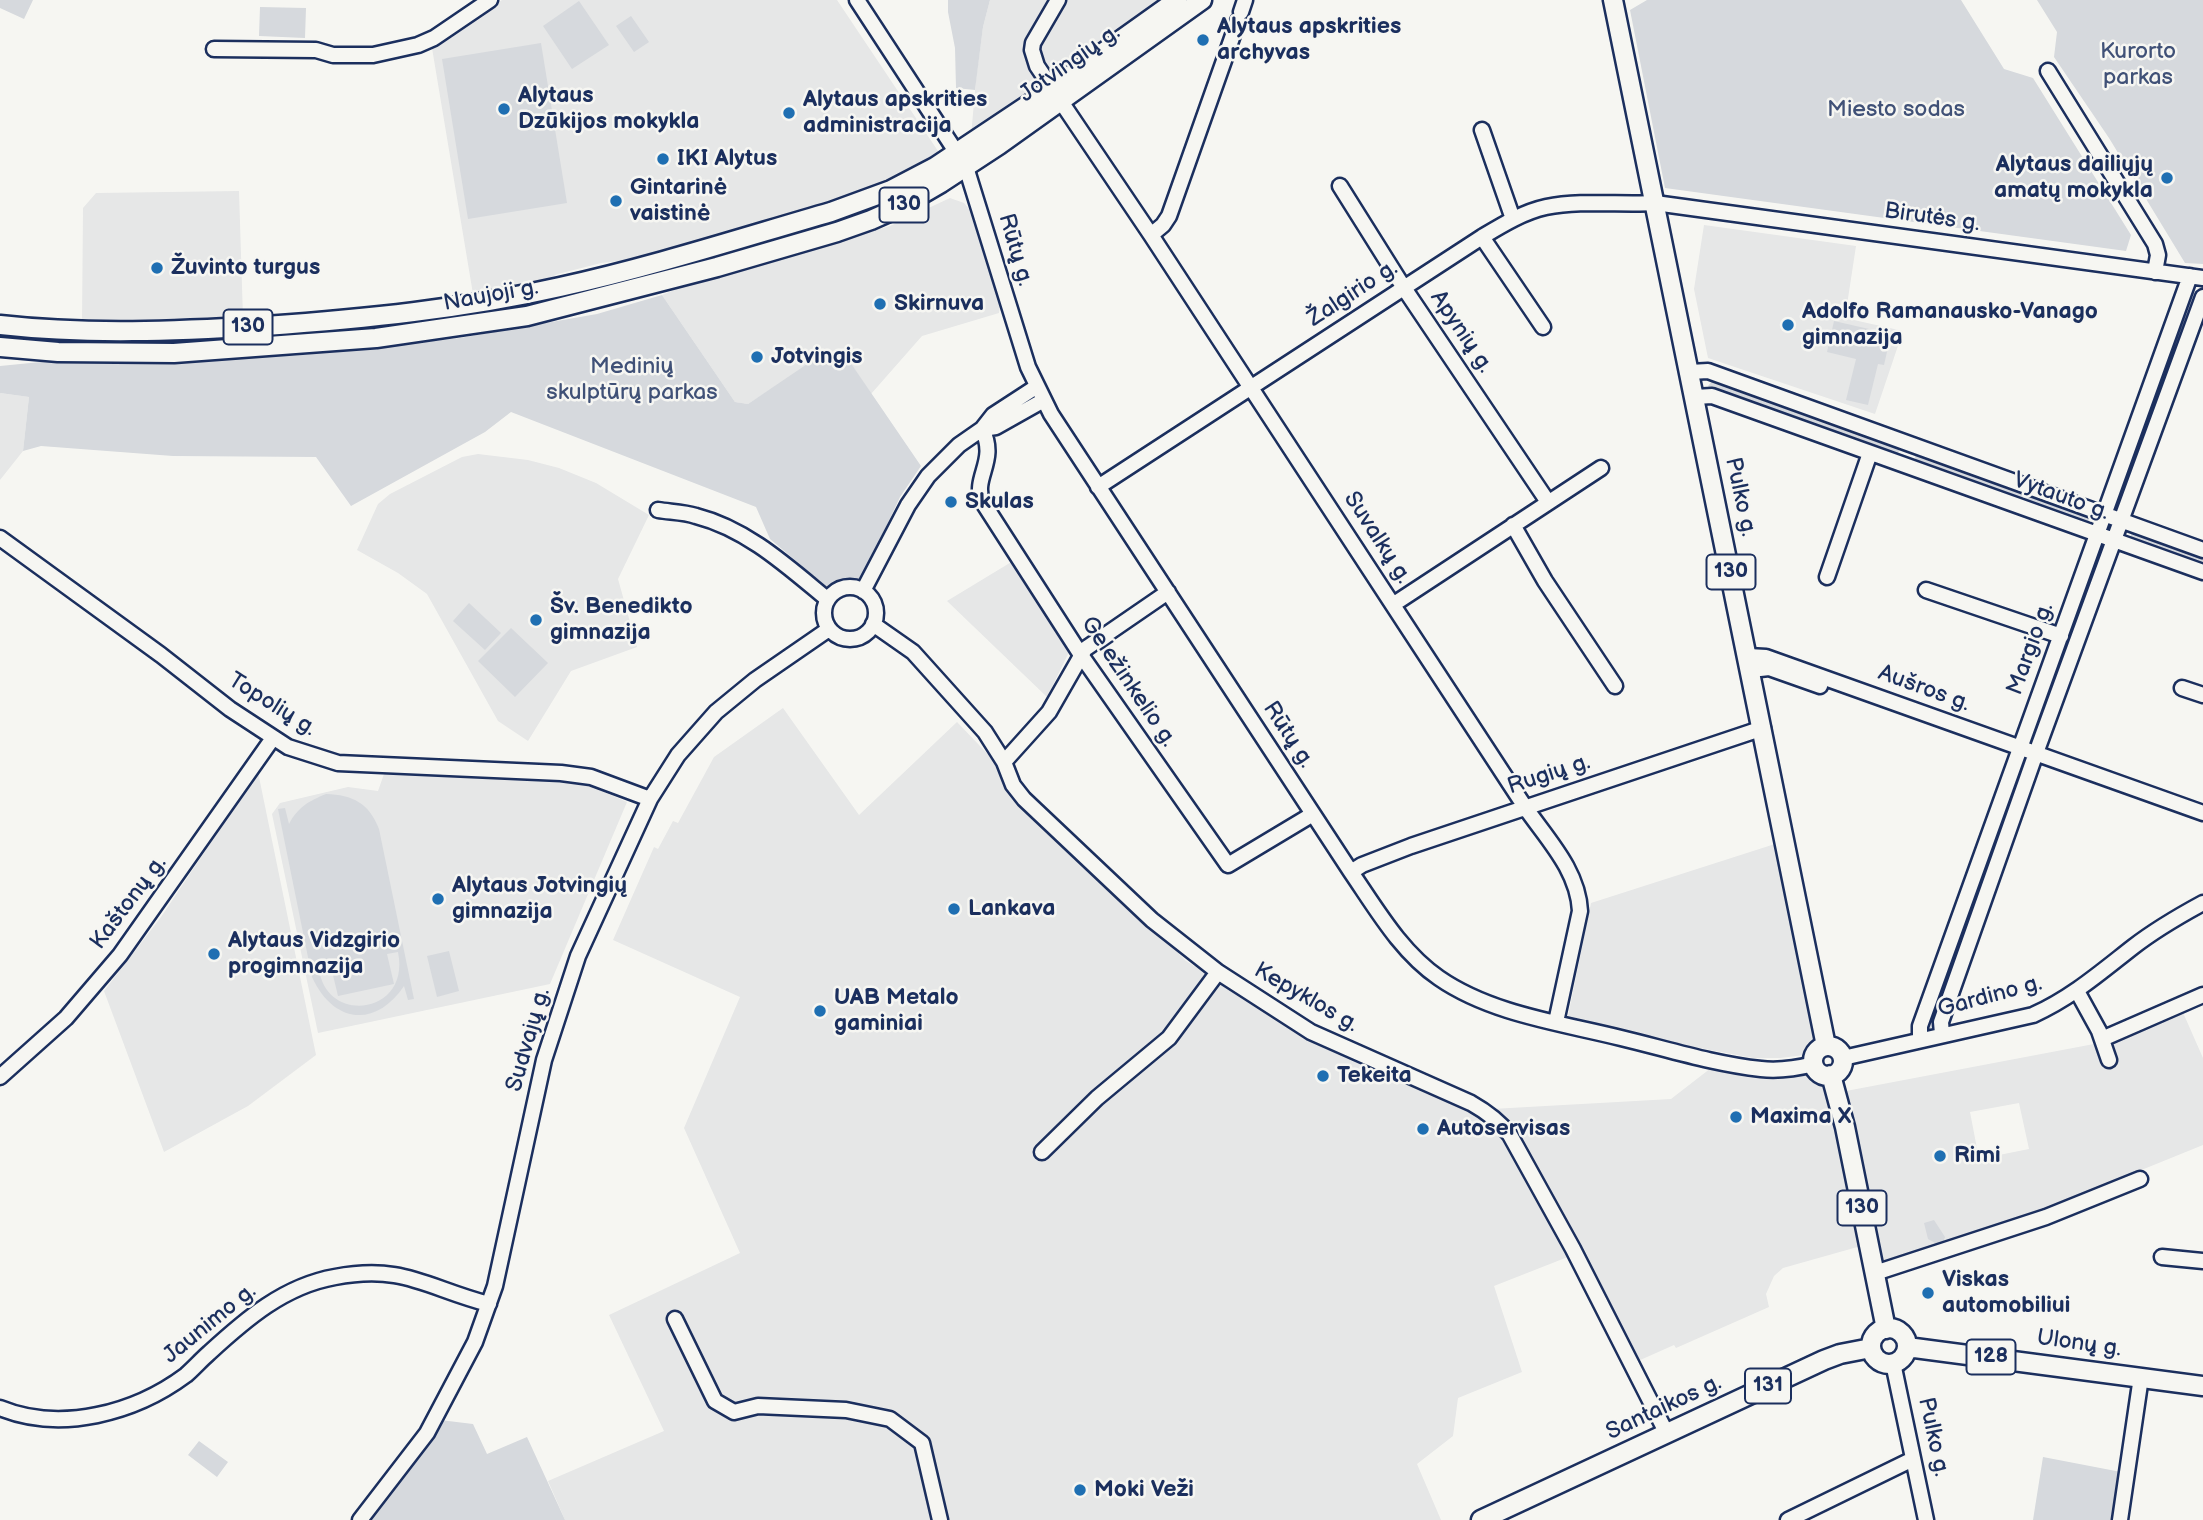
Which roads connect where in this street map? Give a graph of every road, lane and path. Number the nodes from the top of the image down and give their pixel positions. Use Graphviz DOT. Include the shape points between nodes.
graph roads {
  1 [pos="490,0"];
  2 [pos="857,0"];
  3 [pos="1058,0"];
  4 [pos="1177,0"];
  5 [pos="1202,0"];
  6 [pos="1613,0"];
  7 [pos="1242,11"];
  8 [pos="214,49"];
  9 [pos="2048,71"];
  10 [pos="1056,95"];
  11 [pos="1482,130"];
  12 [pos="962,159"];
  13 [pos="1340,186"];
  14 [pos="1655,203"];
  15 [pos="1513,219"];
  16 [pos="1151,234"];
  17 [pos="1482,237"];
  18 [pos="2155,272"];
  19 [pos="2197,277"];
  20 [pos="1404,288"];
  21 [pos="2203,298"];
  22 [pos="488,301"];
  23 [pos="491,323"];
  24 [pos="0,325"];
  25 [pos="1543,327"];
  26 [pos="0,347"];
  27 [pos="1690,372"];
  28 [pos="1251,388"];
  29 [pos="1040,394"];
  30 [pos="1695,397"];
  31 [pos="982,429"];
  32 [pos="1911,444"];
  33 [pos="1870,453"];
  34 [pos="1903,464"];
  35 [pos="1601,468"];
  36 [pos="1098,487"];
  37 [pos="1548,502"];
  38 [pos="658,510"];
  39 [pos="2105,514"];
  40 [pos="2121,520"];
  41 [pos="1513,525"];
  42 [pos="2097,534"];
  43 [pos="0,538"];
  44 [pos="2114,540"];
  45 [pos="2203,550"];
  46 [pos="2203,572"];
  47 [pos="1826,578"];
  48 [pos="1926,590"];
  49 [pos="863,591"];
  50 [pos="1168,592"];
  51 [pos="827,599"];
  52 [pos="1394,604"];
  53 [pos="873,624"];
  54 [pos="830,629"];
  55 [pos="2061,636"];
  56 [pos="1081,655"];
  57 [pos="1750,663"];
  58 [pos="1615,686"];
  59 [pos="2182,688"];
  60 [pos="2203,695"];
  61 [pos="1763,728"];
  62 [pos="273,738"];
  63 [pos="2017,752"];
  64 [pos="2034,758"];
  65 [pos="1004,762"];
  66 [pos="650,799"];
  67 [pos="1525,807"];
  68 [pos="2203,813"];
  69 [pos="1313,814"];
  70 [pos="2203,823"];
  71 [pos="1351,872"];
  72 [pos="2203,903"];
  73 [pos="1218,972"];
  74 [pos="2077,991"];
  75 [pos="2203,995"];
  76 [pos="1556,1022"];
  77 [pos="1942,1034"];
  78 [pos="1920,1039"];
  79 [pos="2102,1039"];
  80 [pos="1826,1046"];
  81 [pos="1843,1058"];
  82 [pos="2109,1060"];
  83 [pos="1814,1064"];
  84 [pos="1831,1075"];
  85 [pos="0,1077"];
  86 [pos="1042,1152"];
  87 [pos="2140,1179"];
  88 [pos="2162,1257"];
  89 [pos="2203,1261"];
  90 [pos="1875,1273"];
  91 [pos="489,1304"];
  92 [pos="675,1320"];
  93 [pos="1886,1329"];
  94 [pos="1906,1347"];
  95 [pos="1871,1348"];
  96 [pos="1893,1363"];
  97 [pos="2141,1377"];
  98 [pos="2203,1386"];
  99 [pos="0,1408"];
  100 [pos="1667,1434"];
  101 [pos="1913,1459"];
  102 [pos="1485,1519"];
  103 [pos="360,1520"];
  104 [pos="940,1520"];
  105 [pos="1788,1520"];
  106 [pos="1926,1520"];
  107 [pos="2120,1520"];
  1 -- 8 [label="street" via="434,38 373,55"];
  2 -- 12 [label="street, Rūtų g."];
  3 -- 10 [label="street, Suvalkų g." via="1032,50"];
  4 -- 10 [label="main road, Jotvingių g."];
  5 -- 10 [label="main road, Jotvingių g."];
  6 -- 14 [label="main road, Pulko g. / 130"];
  7 -- 16 [label="street" via="1169,216"];
  9 -- 18 [label="street" via="2155,244"];
  10 -- 12 [label="main road, Jotvingių g."];
  10 -- 16 [label="street, Suvalkų g."];
  11 -- 15 [label="street"];
  12 -- 22 [label="main road, Naujoji g. / 130" via="831,212 584,281"];
  12 -- 23 [label="main road, Naujoji g. / 130" via="898,208 837,232 583,303"];
  12 -- 29 [label="street, Rūtų g." via="1020,345"];
  13 -- 20 [label="street, Apynių g."];
  14 -- 15 [label="street, Žalgirio g." via="1567,205"];
  14 -- 18 [label="street, Birutės g."];
  14 -- 27 [label="main road, Pulko g. / 130"];
  15 -- 17 [label="street, Žalgirio g."];
  16 -- 28 [label="street, Suvalkų g."];
  17 -- 20 [label="street, Žalgirio g."];
  17 -- 25 [label="street"];
  18 -- 19 [label="street, Birutės g."];
  19 -- 39 [label="street, Margio g."];
  20 -- 28 [label="street, Žalgirio g."];
  20 -- 37 [label="street, Apynių g."];
  21 -- 40 [label="street, Margio g."];
  22 -- 23 [label="main road"];
  22 -- 24 [label="main road, Naujoji g. / 130" via="340,321 171,331 59,331"];
  23 -- 26 [label="main road, Naujoji g. / 130" via="376,338 174,353"];
  27 -- 30 [label="main road, Pulko g. / 130"];
  27 -- 32 [label="street, Vytauto g." via="1708,371"];
  28 -- 36 [label="street, Žalgirio g."];
  28 -- 52 [label="street, Suvalkų g."];
  29 -- 31 [label="street" via="996,426"];
  29 -- 36 [label="street, Rūtų g."];
  30 -- 33 [label="street, Vytauto g." via="1712,396"];
  30 -- 57 [label="main road, Pulko g. / 130"];
  31 -- 49 [label="street" via="950,453 916,491"];
  31 -- 56 [label="street, Geležinkelio g." via="989,449 980,489 982,501"];
  32 -- 34 [label="street"];
  32 -- 39 [label="street, Vytauto g."];
  33 -- 34 [label="street, Vytauto g."];
  33 -- 47 [label="street"];
  34 -- 42 [label="street, Vytauto g."];
  35 -- 37 [label="street"];
  36 -- 50 [label="street, Rūtų g."];
  37 -- 41 [label="street"];
  38 -- 51 [label="street" via="715,522 762,546"];
  39 -- 40 [label="street, Vytauto g."];
  39 -- 42 [label="street, Margio g."];
  40 -- 44 [label="street, Margio g."];
  40 -- 45 [label="street, Vytauto g."];
  41 -- 52 [label="street"];
  41 -- 58 [label="street"];
  42 -- 44 [label="street, Vytauto g."];
  42 -- 55 [label="street, Margio g."];
  43 -- 62 [label="street, Topolių g."];
  44 -- 46 [label="street, Vytauto g."];
  44 -- 64 [label="street, Margio g."];
  48 -- 55 [label="street"];
  49 -- 51 [label="street" via="844,587"];
  49 -- 53 [label="street" via="873,602"];
  50 -- 56 [label="street" via="1092,642"];
  50 -- 69 [label="street, Rūtų g."];
  51 -- 54 [label="street" via="824,611"];
  52 -- 67 [label="street, Suvalkų g."];
  53 -- 54 [label="street" via="856,638 842,637"];
  53 -- 65 [label="street, Kepyklos g." via="913,652 985,732"];
  54 -- 66 [label="street, Sudvajų g." via="716,712 678,755"];
  55 -- 63 [label="street, Margio g."];
  56 -- 65 [label="street" via="1049,712"];
  56 -- 69 [label="street, Geležinkelio g." via="1228,865"];
  57 -- 61 [label="main road, Pulko g. / 130"];
  57 -- 63 [label="street, Aušros g." via="1766,657"];
  59 -- 60 [label="street"];
  61 -- 67 [label="street, Rugių g."];
  61 -- 80 [label="main road, Pulko g. / 130"];
  62 -- 66 [label="street, Topolių g." via="338,762 561,773 591,777"];
  62 -- 85 [label="street, Kaštonų g." via="120,955 66,1018"];
  63 -- 64 [label="street, Aušros g."];
  63 -- 78 [label="street, Margio g." via="1920,1026"];
  64 -- 68 [label="street, Aušros g."];
  64 -- 70 [label="street, Aušros g."];
  64 -- 77 [label="street, Margio g." via="1941,1022"];
  65 -- 73 [label="street, Kepyklos g." via="1024,799 1152,920"];
  66 -- 91 [label="street, Sudvajų g." via="578,957 544,1060"];
  67 -- 71 [label="street, Rugių g."];
  67 -- 76 [label="street, Suvalkų g." via="1572,875 1579,897"];
  69 -- 71 [label="street, Rūtų g."];
  71 -- 76 [label="street, Rūtų g." via="1399,941 1438,978 1477,998"];
  72 -- 74 [label="street, Gardino g." via="2150,935"];
  73 -- 86 [label="street" via="1168,1038"];
  73 -- 100 [label="street, Kepyklos g." via="1311,1032 1471,1103 1502,1125 1553,1210"];
  74 -- 77 [label="street, Gardino g." via="2033,1015"];
  74 -- 79 [label="street"];
  75 -- 79 [label="street"];
  76 -- 83 [label="street, Rūtų g." via="1764,1070"];
  77 -- 78 [label="street, Gardino g."];
  78 -- 81 [label="street, Gardino g."];
  79 -- 82 [label="street"];
  80 -- 81 [label="main road" via="1835,1047"];
  80 -- 83 [label="main road" via="1818,1050"];
  81 -- 84 [label="main road" via="1839,1071"];
  83 -- 84 [label="main road" via="1822,1074"];
  84 -- 90 [label="main road, 130"];
  87 -- 90 [label="street" via="2046,1217"];
  88 -- 89 [label="street"];
  90 -- 93 [label="main road, 130"];
  91 -- 99 [label="street, Jaunimo g." via="388,1272 334,1277 266,1305 188,1373 132,1404 99,1415 61,1418"];
  91 -- 103 [label="street, Sudvajų g." via="465,1364 427,1433"];
  92 -- 104 [label="street" via="715,1401 734,1412 758,1406 871,1414 890,1419 922,1443"];
  93 -- 94 [label="main road" via="1902,1335"];
  93 -- 95 [label="main road" via="1877,1334"];
  94 -- 96 [label="main road" via="1901,1359"];
  94 -- 97 [label="main road, Ulonų g. / 128"];
  95 -- 96 [label="main road" via="1879,1361"];
  95 -- 100 [label="main road, Santaikos g. / 131" via="1824,1360"];
  96 -- 101 [label="street, Pulko g."];
  97 -- 98 [label="main road, Ulonų g. / 128"];
  97 -- 107 [label="street"];
  100 -- 102 [label="main road, Santaikos g. / 131"];
  101 -- 105 [label="street"];
  101 -- 106 [label="street, Pulko g."];
}
